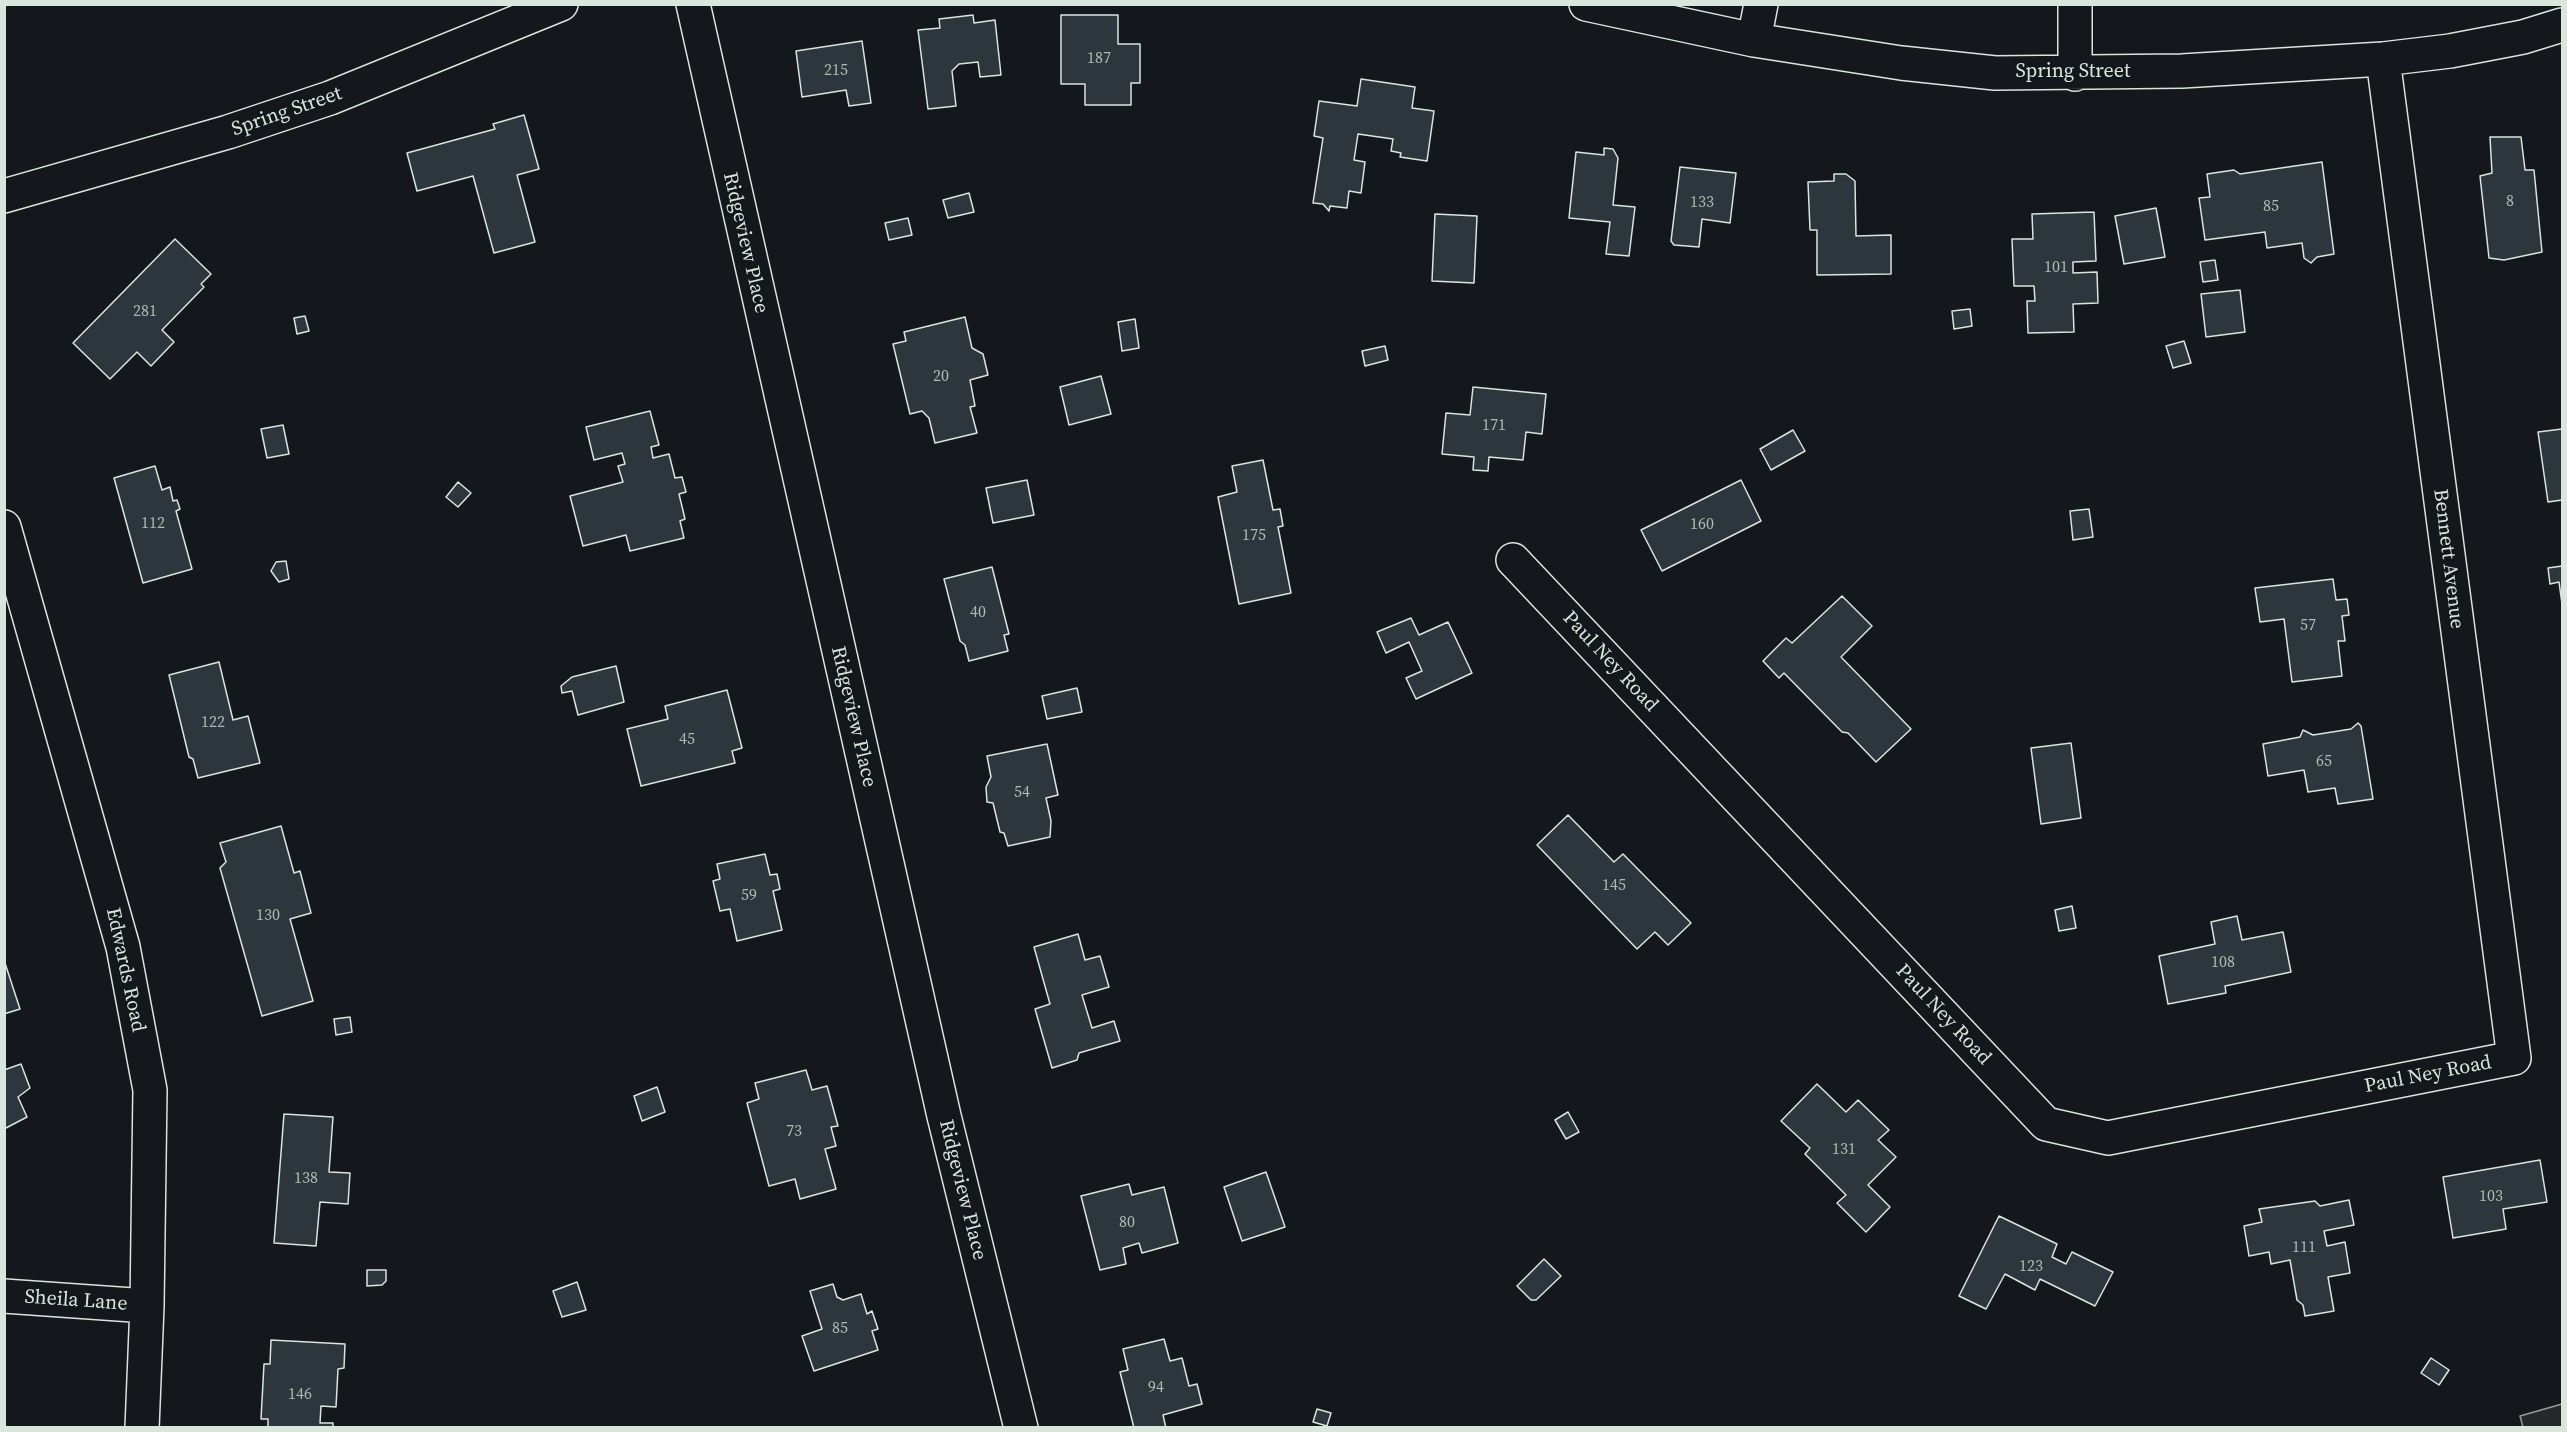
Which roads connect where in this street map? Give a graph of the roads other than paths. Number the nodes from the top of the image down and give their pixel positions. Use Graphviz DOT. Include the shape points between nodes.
graph roads {
  1 [pos="561,4"];
  2 [pos="693,4"];
  3 [pos="1586,4"];
  4 [pos="1761,4"];
  5 [pos="2075,4"];
  6 [pos="2562,25"];
  7 [pos="1754,39"];
  8 [pos="2384,59"];
  9 [pos="2075,74"];
  10 [pos="4,196"];
  11 [pos="4,527"];
  12 [pos="1513,560"];
  13 [pos="2514,1058"];
  14 [pos="4,1296"];
  15 [pos="147,1306"];
  16 [pos="142,1428"];
  17 [pos="1021,1428"];
  1 -- 10 [label="street, Spring Street" via="330,98 228,132"];
  2 -- 17 [label="street, Ridgeview Place" via="941,1105"];
  3 -- 7 [label="street, Spring Street"];
  4 -- 7 [label="street"];
  5 -- 9 [label="street"];
  6 -- 8 [label="street, Spring Street" via="2450,51"];
  7 -- 9 [label="street, Spring Street" via="1948,68"];
  8 -- 9 [label="street, Spring Street"];
  8 -- 13 [label="street, Bennett Avenue"];
  11 -- 15 [label="street, Edwards Road" via="123,947 150,1090"];
  12 -- 13 [label="street, Paul Ney Road" via="2046,1124 2108,1138"];
  14 -- 15 [label="street, Sheila Lane"];
  15 -- 16 [label="street, Edwards Road"];
}
